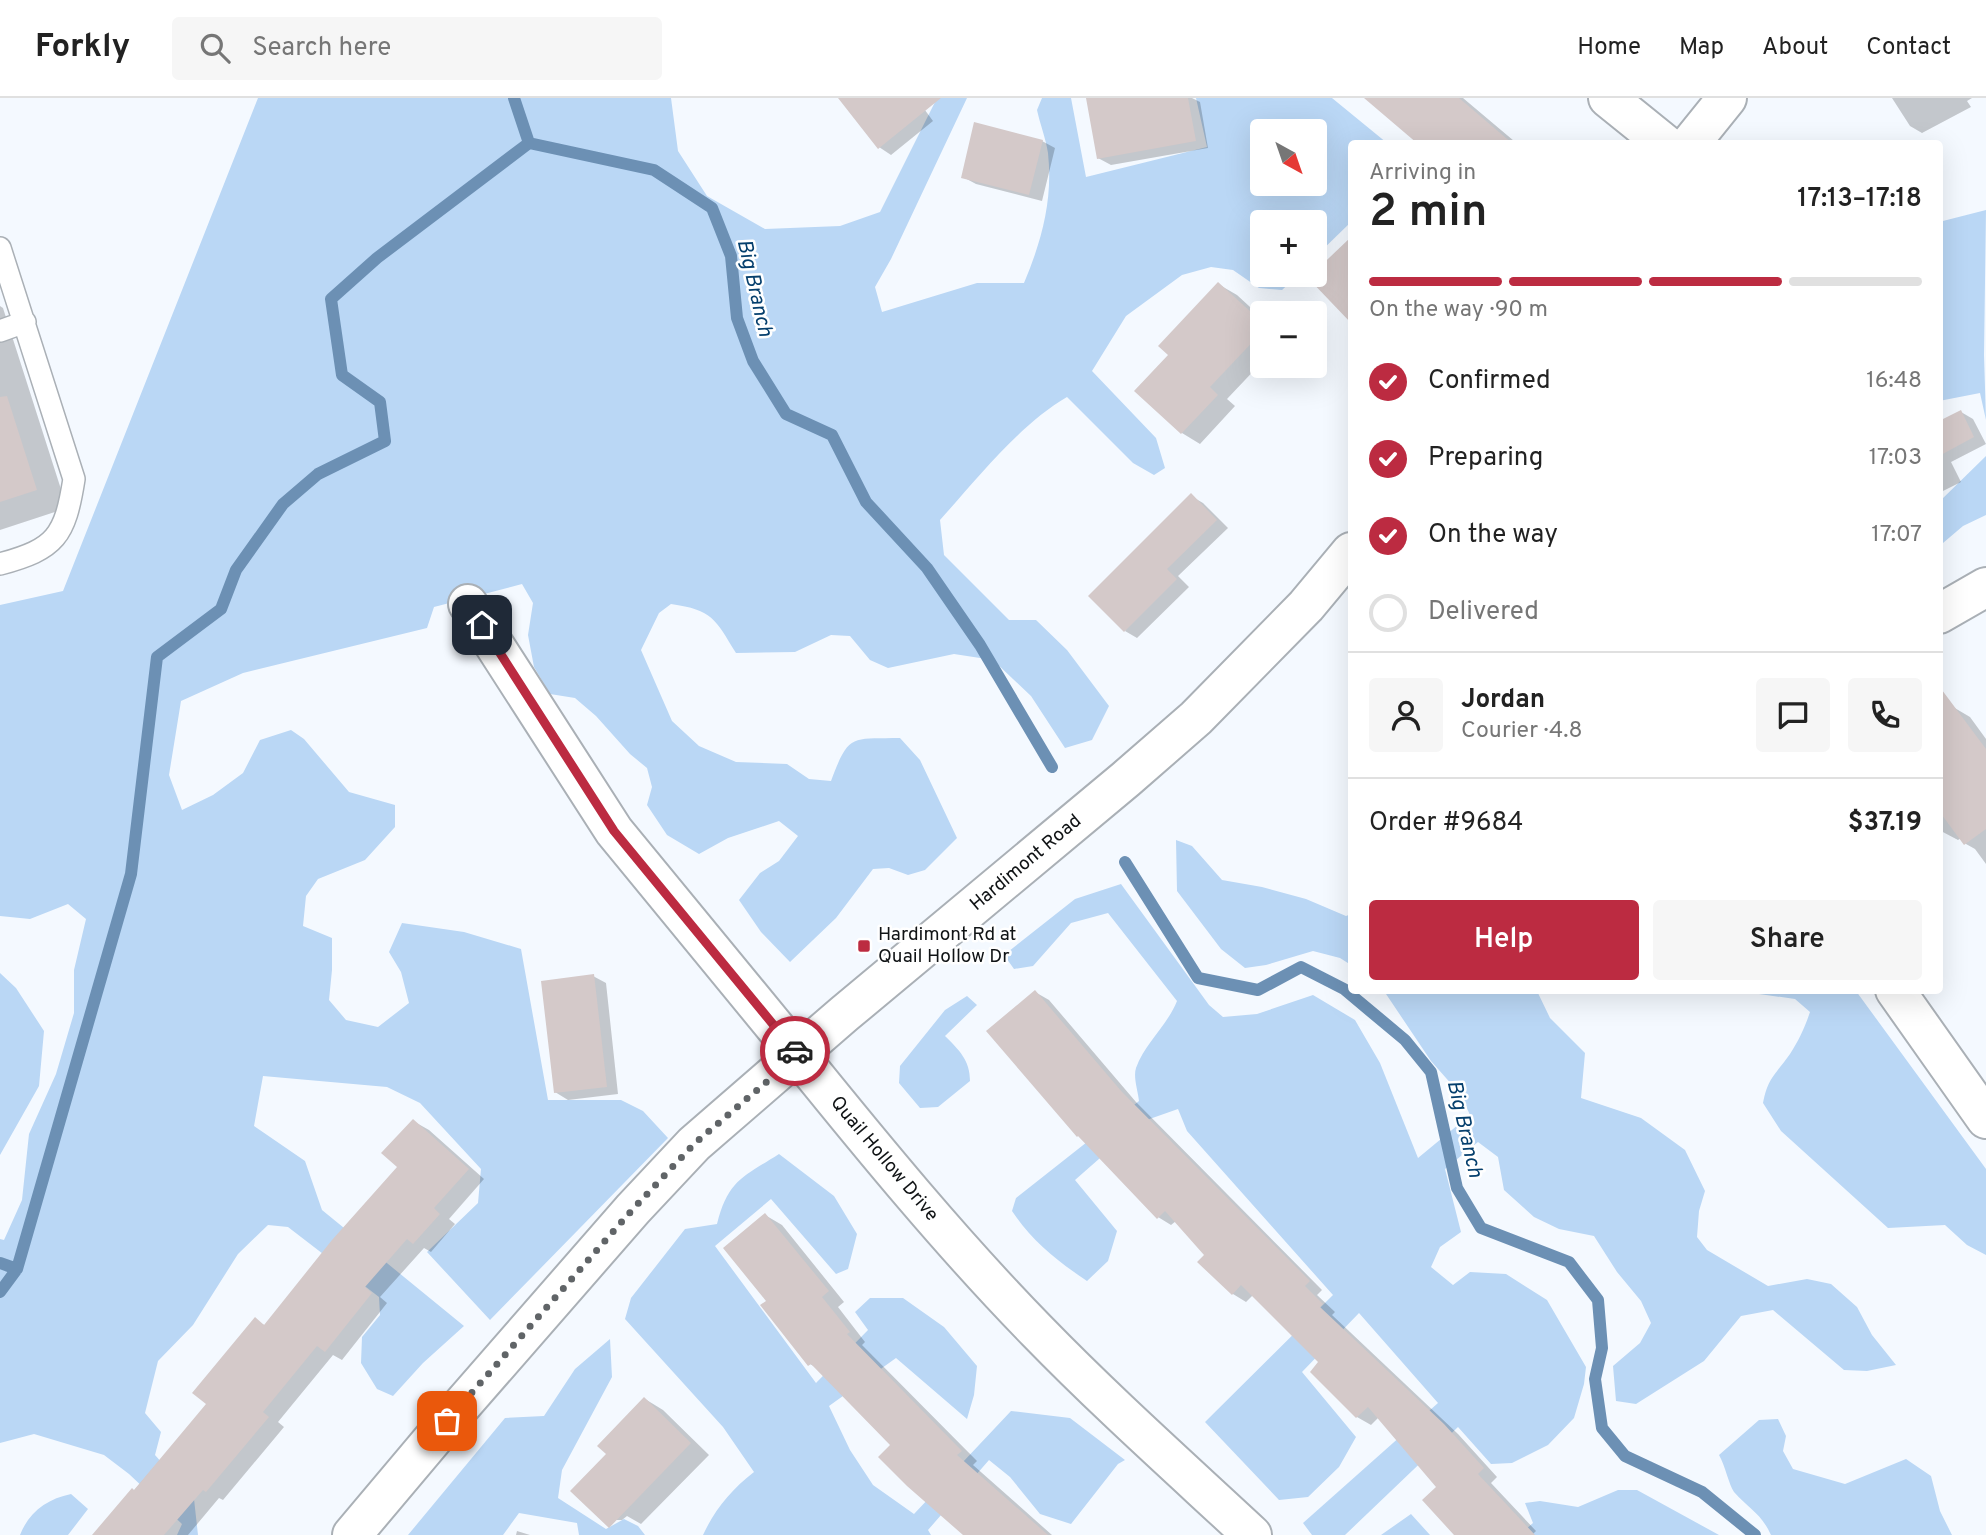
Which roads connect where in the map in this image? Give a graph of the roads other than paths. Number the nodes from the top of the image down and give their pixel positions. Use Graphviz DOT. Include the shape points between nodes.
graph roads {
  1 [pos="1608,98"];
  2 [pos="1727,98"];
  3 [pos="1660,140"];
  4 [pos="1693,140"];
  5 [pos="0,248"];
  6 [pos="25,322"];
  7 [pos="0,331"];
  8 [pos="1348,556"];
  9 [pos="0,564"];
  10 [pos="1986,587"];
  11 [pos="468,604"];
  12 [pos="1943,612"];
  13 [pos="1898,994"];
  14 [pos="798,1055"];
  15 [pos="1986,1119"];
  16 [pos="352,1535"];
  17 [pos="1252,1535"];
  1 -- 3 [label="street"];
  2 -- 4 [label="street"];
  5 -- 6 [label="lane"];
  6 -- 7 [label="lane"];
  6 -- 9 [label="lane" via="74,479 69,513 54,541 30,556"];
  8 -- 14 [label="street, Hardimont Road" via="1306,606 1196,718"];
  10 -- 12 [label="street"];
  11 -- 14 [label="street, Quail Hollow Drive" via="614,831"];
  13 -- 15 [label="street"];
  14 -- 16 [label="street, Hardimont Road" via="694,1144 633,1209"];
  14 -- 17 [label="street, Quail Hollow Drive" via="930,1214 1038,1332"];
}
